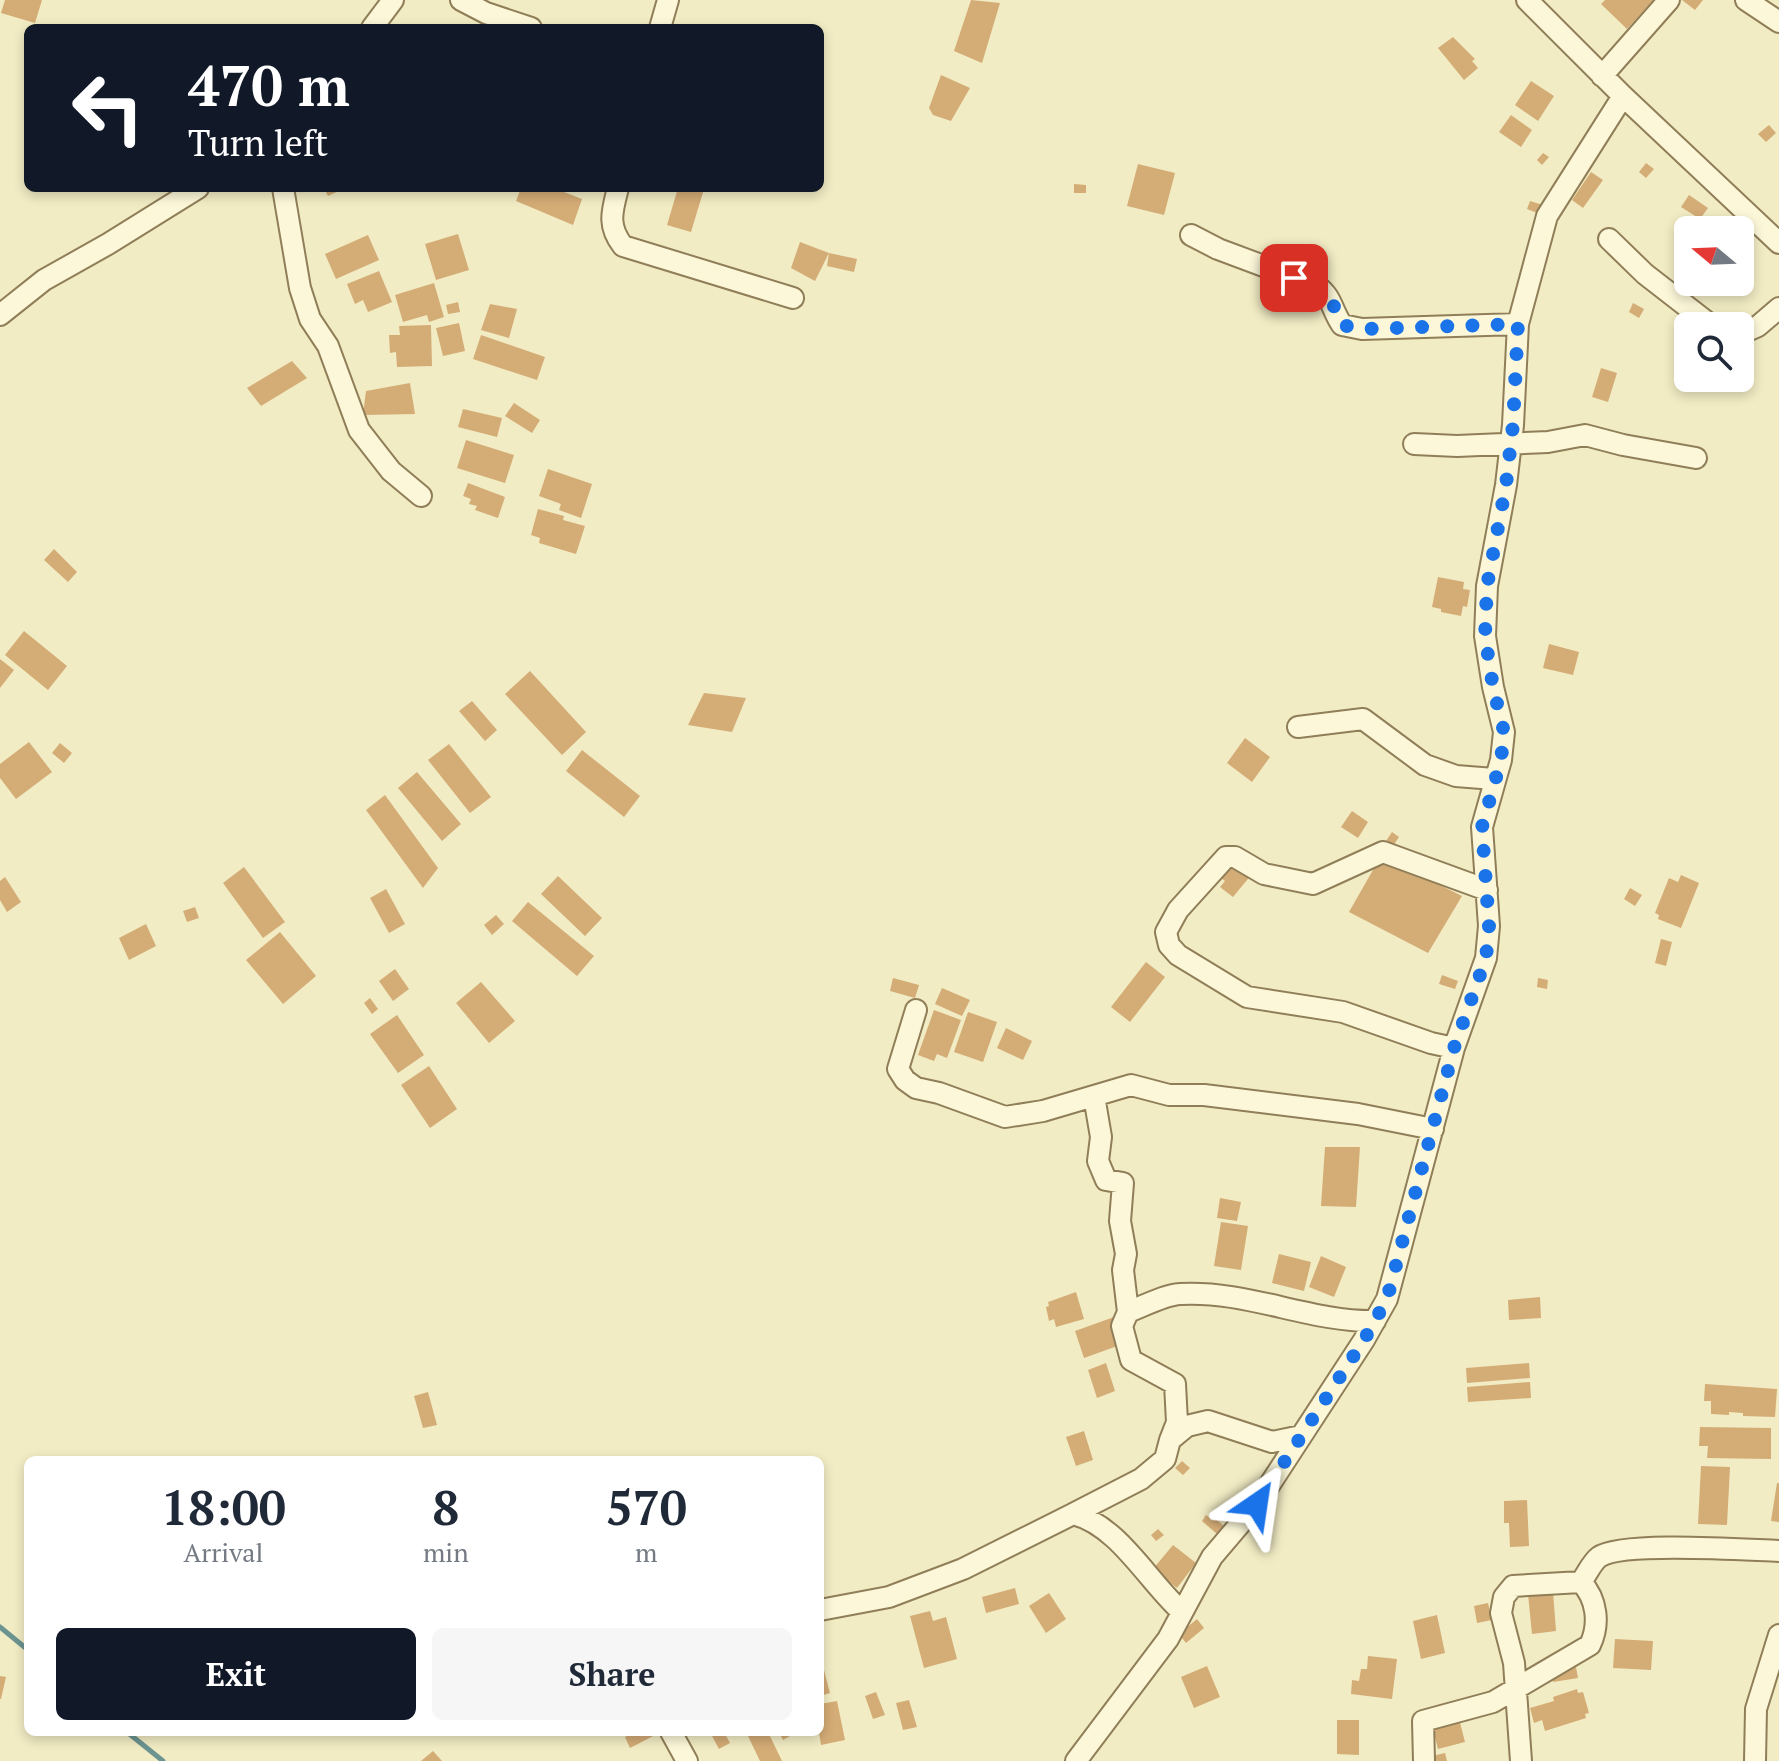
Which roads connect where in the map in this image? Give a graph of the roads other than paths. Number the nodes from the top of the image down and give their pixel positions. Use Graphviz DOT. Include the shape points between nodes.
graph roads {
  1 [pos="393,0"];
  2 [pos="461,0"];
  3 [pos="668,0"];
  4 [pos="1527,0"];
  5 [pos="1669,0"];
  6 [pos="1746,0"];
  7 [pos="1779,22"];
  8 [pos="375,24"];
  9 [pos="519,24"];
  10 [pos="661,24"];
  11 [pos="1602,76"];
  12 [pos="1623,96"];
  13 [pos="192,192"];
  14 [pos="284,192"];
  15 [pos="617,192"];
  16 [pos="1191,235"];
  17 [pos="1609,239"];
  18 [pos="1779,243"];
  19 [pos="793,298"];
  20 [pos="1779,308"];
  21 [pos="1694,312"];
  22 [pos="0,315"];
  23 [pos="1518,324"];
  24 [pos="1754,328"];
  25 [pos="1414,444"];
  26 [pos="1511,444"];
  27 [pos="1696,458"];
  28 [pos="421,496"];
  29 [pos="1298,727"];
  30 [pos="1494,779"];
  31 [pos="1487,890"];
  32 [pos="916,1010"];
  33 [pos="1454,1048"];
  34 [pos="1094,1096"];
  35 [pos="1433,1129"];
  36 [pos="1128,1312"];
  37 [pos="1375,1321"];
  38 [pos="1301,1436"];
  39 [pos="1170,1440"];
  40 [pos="1073,1514"];
  41 [pos="1779,1551"];
  42 [pos="1581,1582"];
  43 [pos="824,1609"];
  44 [pos="1181,1611"];
  45 [pos="1779,1635"];
  46 [pos="1516,1688"];
  47 [pos="673,1736"];
  48 [pos="687,1761"];
  49 [pos="1076,1761"];
  50 [pos="1424,1761"];
  51 [pos="1521,1761"];
  52 [pos="1755,1761"];
  1 -- 8 [label="street"];
  2 -- 9 [label="street"];
  3 -- 10 [label="street"];
  4 -- 11 [label="street"];
  5 -- 11 [label="street"];
  6 -- 7 [label="street"];
  11 -- 12 [label="street"];
  12 -- 18 [label="street"];
  12 -- 23 [label="street" via="1547,216"];
  13 -- 22 [label="street" via="44,280"];
  14 -- 28 [label="street" via="300,288 359,430 391,471"];
  15 -- 19 [label="street" via="611,218 613,233 623,246"];
  16 -- 23 [label="street" via="1317,286 1330,296 1342,325 1362,329"];
  17 -- 21 [label="street"];
  20 -- 24 [label="street"];
  23 -- 26 [label="street"];
  25 -- 26 [label="street"];
  26 -- 27 [label="street" via="1585,435"];
  26 -- 30 [label="street" via="1485,623 1504,732"];
  29 -- 30 [label="street" via="1363,719 1425,765 1456,776"];
  30 -- 31 [label="street" via="1482,827"];
  31 -- 33 [label="street" via="1486,958"];
  31 -- 33 [label="street" via="1383,852 1313,884 1264,874 1226,857 1178,910 1166,932 1178,955 1247,997 1343,1012"];
  32 -- 34 [label="street" via="898,1069 916,1088 1005,1117"];
  33 -- 35 [label="street"];
  34 -- 35 [label="street" via="1131,1085 1169,1095 1358,1114"];
  34 -- 36 [label="street" via="1101,1137 1098,1161 1106,1180 1123,1183 1120,1221"];
  35 -- 37 [label="street" via="1400,1259"];
  36 -- 37 [label="street" via="1178,1294 1248,1299 1346,1321"];
  36 -- 39 [label="street" via="1122,1326 1131,1360 1175,1384 1177,1422"];
  37 -- 38 [label="street"];
  38 -- 39 [label="street" via="1272,1442 1208,1421 1187,1426"];
  38 -- 44 [label="street" via="1257,1504 1212,1557"];
  39 -- 40 [label="street" via="1165,1459 1141,1479"];
  40 -- 43 [label="street" via="919,1586"];
  40 -- 44 [label="street" via="1090,1518 1113,1535"];
  41 -- 42 [label="street" via="1613,1550 1597,1558"];
  42 -- 46 [label="street" via="1593,1594 1596,1632 1590,1645"];
  42 -- 46 [label="street" via="1513,1586 1504,1597 1501,1613"];
  44 -- 49 [label="street" via="1152,1662"];
  45 -- 52 [label="street" via="1756,1709"];
  46 -- 50 [label="street" via="1493,1702 1423,1721"];
  46 -- 51 [label="street"];
  47 -- 48 [label="street"];
}
